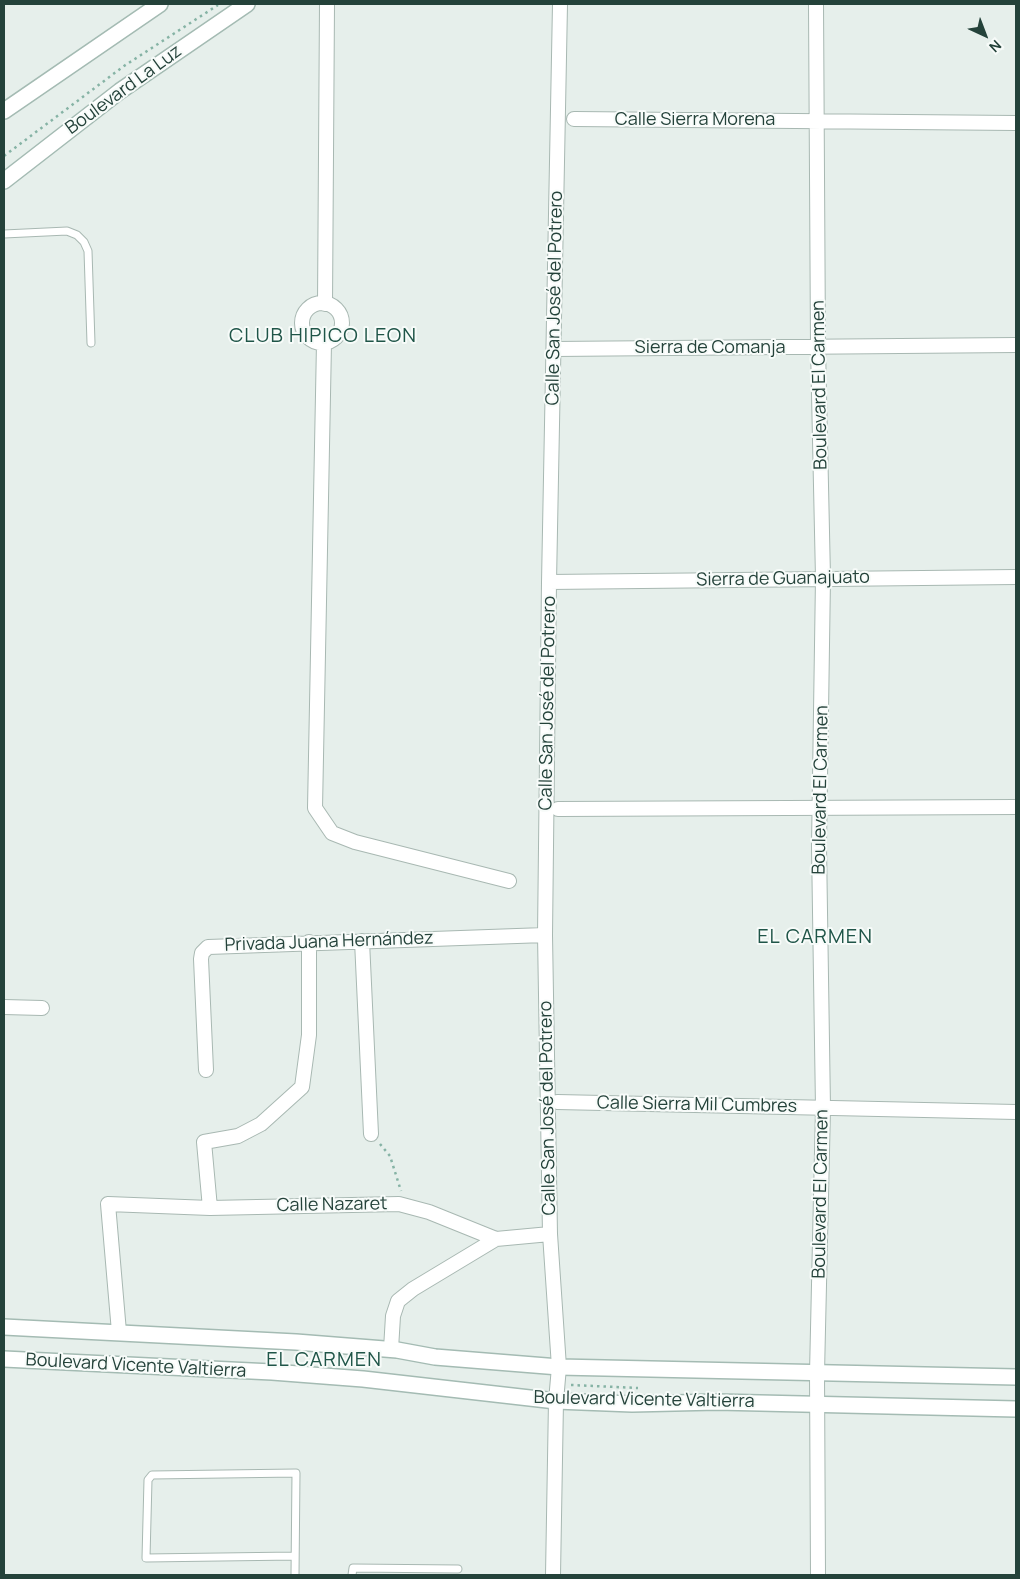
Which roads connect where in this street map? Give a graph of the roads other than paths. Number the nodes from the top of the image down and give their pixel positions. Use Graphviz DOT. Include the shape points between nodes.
graph roads {
  1 [pos="160,4"];
  2 [pos="247,4"];
  3 [pos="327,4"];
  4 [pos="560,4"];
  5 [pos="816,4"];
  6 [pos="4,112"];
  7 [pos="574,119"];
  8 [pos="816,121"];
  9 [pos="1016,123"];
  10 [pos="4,181"];
  11 [pos="4,234"];
  12 [pos="325,304"];
  13 [pos="91,343"];
  14 [pos="324,343"];
  15 [pos="1016,345"];
  16 [pos="818,347"];
  17 [pos="554,349"];
  18 [pos="1016,577"];
  19 [pos="823,578"];
  20 [pos="549,582"];
  21 [pos="1016,807"];
  22 [pos="558,808"];
  23 [pos="820,808"];
  24 [pos="509,881"];
  25 [pos="545,935"];
  26 [pos="362,940"];
  27 [pos="310,942"];
  28 [pos="4,1007"];
  29 [pos="42,1008"];
  30 [pos="206,1070"];
  31 [pos="557,1102"];
  32 [pos="823,1108"];
  33 [pos="1016,1112"];
  34 [pos="371,1134"];
  35 [pos="210,1208"];
  36 [pos="550,1234"];
  37 [pos="496,1239"];
  38 [pos="4,1327"];
  39 [pos="119,1332"];
  40 [pos="391,1349"];
  41 [pos="4,1359"];
  42 [pos="558,1367"];
  43 [pos="816,1373"];
  44 [pos="1016,1377"];
  45 [pos="556,1401"];
  46 [pos="817,1404"];
  47 [pos="1016,1409"];
  48 [pos="295,1556"];
  49 [pos="458,1569"];
  50 [pos="295,1575"];
  51 [pos="352,1575"];
  52 [pos="553,1575"];
  53 [pos="818,1575"];
  1 -- 6 [label="main road"];
  2 -- 10 [label="main road, Boulevard La Luz" via="120,91"];
  3 -- 12 [label="street"];
  4 -- 17 [label="street, Calle San José del Potrero"];
  5 -- 8 [label="street, Boulevard El Carmen"];
  7 -- 8 [label="street, Calle Sierra Morena"];
  8 -- 9 [label="street, Calle Sierra Morena"];
  8 -- 16 [label="street, Boulevard El Carmen"];
  11 -- 13 [label="lane" via="67,231 84,242 88,251"];
  12 -- 14 [label="street" via="335,308 341,318 341,329 335,339"];
  12 -- 14 [label="street" via="316,304 302,318 302,328 307,337"];
  14 -- 24 [label="street" via="315,808 332,834"];
  15 -- 16 [label="street, Sierra de Comanja"];
  16 -- 17 [label="street, Sierra de Comanja"];
  16 -- 19 [label="street, Boulevard El Carmen"];
  17 -- 20 [label="street, Calle San José del Potrero"];
  18 -- 19 [label="street, Sierra de Guanajuato"];
  19 -- 20 [label="street, Sierra de Guanajuato"];
  19 -- 23 [label="street, Boulevard El Carmen"];
  20 -- 25 [label="street, Calle San José del Potrero"];
  21 -- 23 [label="street"];
  22 -- 23 [label="street"];
  23 -- 32 [label="street, Boulevard El Carmen"];
  25 -- 26 [label="street, Privada Juana Hernández"];
  25 -- 36 [label="street, Calle San José del Potrero"];
  26 -- 27 [label="street, Privada Juana Hernández"];
  26 -- 34 [label="street"];
  27 -- 30 [label="street, Privada Juana Hernández" via="214,945 203,950"];
  27 -- 35 [label="street" via="309,1035 302,1087 261,1124 238,1136 204,1142"];
  28 -- 29 [label="street"];
  31 -- 32 [label="street, Calle Sierra Mil Cumbres"];
  32 -- 33 [label="street, Calle Sierra Mil Cumbres"];
  32 -- 43 [label="street, Boulevard El Carmen"];
  35 -- 37 [label="street, Calle Nazaret" via="406,1205"];
  35 -- 39 [label="street, Calle Nazaret" via="108,1204"];
  36 -- 37 [label="street, Calle Nazaret"];
  36 -- 42 [label="street, Calle San José del Potrero"];
  37 -- 40 [label="street" via="398,1301 393,1316"];
  38 -- 39 [label="main road, Boulevard Vicente Valtierra"];
  39 -- 40 [label="main road, Boulevard Vicente Valtierra"];
  40 -- 42 [label="main road, Boulevard Vicente Valtierra" via="435,1357"];
  41 -- 45 [label="main road, Boulevard Vicente Valtierra" via="272,1372"];
  42 -- 43 [label="main road, Boulevard Vicente Valtierra"];
  42 -- 45 [label="street, Calle San José del Potrero"];
  43 -- 44 [label="main road, Boulevard Vicente Valtierra"];
  43 -- 46 [label="street, Boulevard El Carmen"];
  45 -- 46 [label="main road, Boulevard Vicente Valtierra"];
  45 -- 52 [label="street, Calle San José del Potrero"];
  46 -- 47 [label="main road, Boulevard Vicente Valtierra"];
  46 -- 53 [label="street, Boulevard El Carmen"];
  48 -- 48 [label="lane" via="296,1473 152,1475 148,1480 146,1558"];
  48 -- 50 [label="lane"];
  49 -- 51 [label="lane" via="353,1568"];
}
